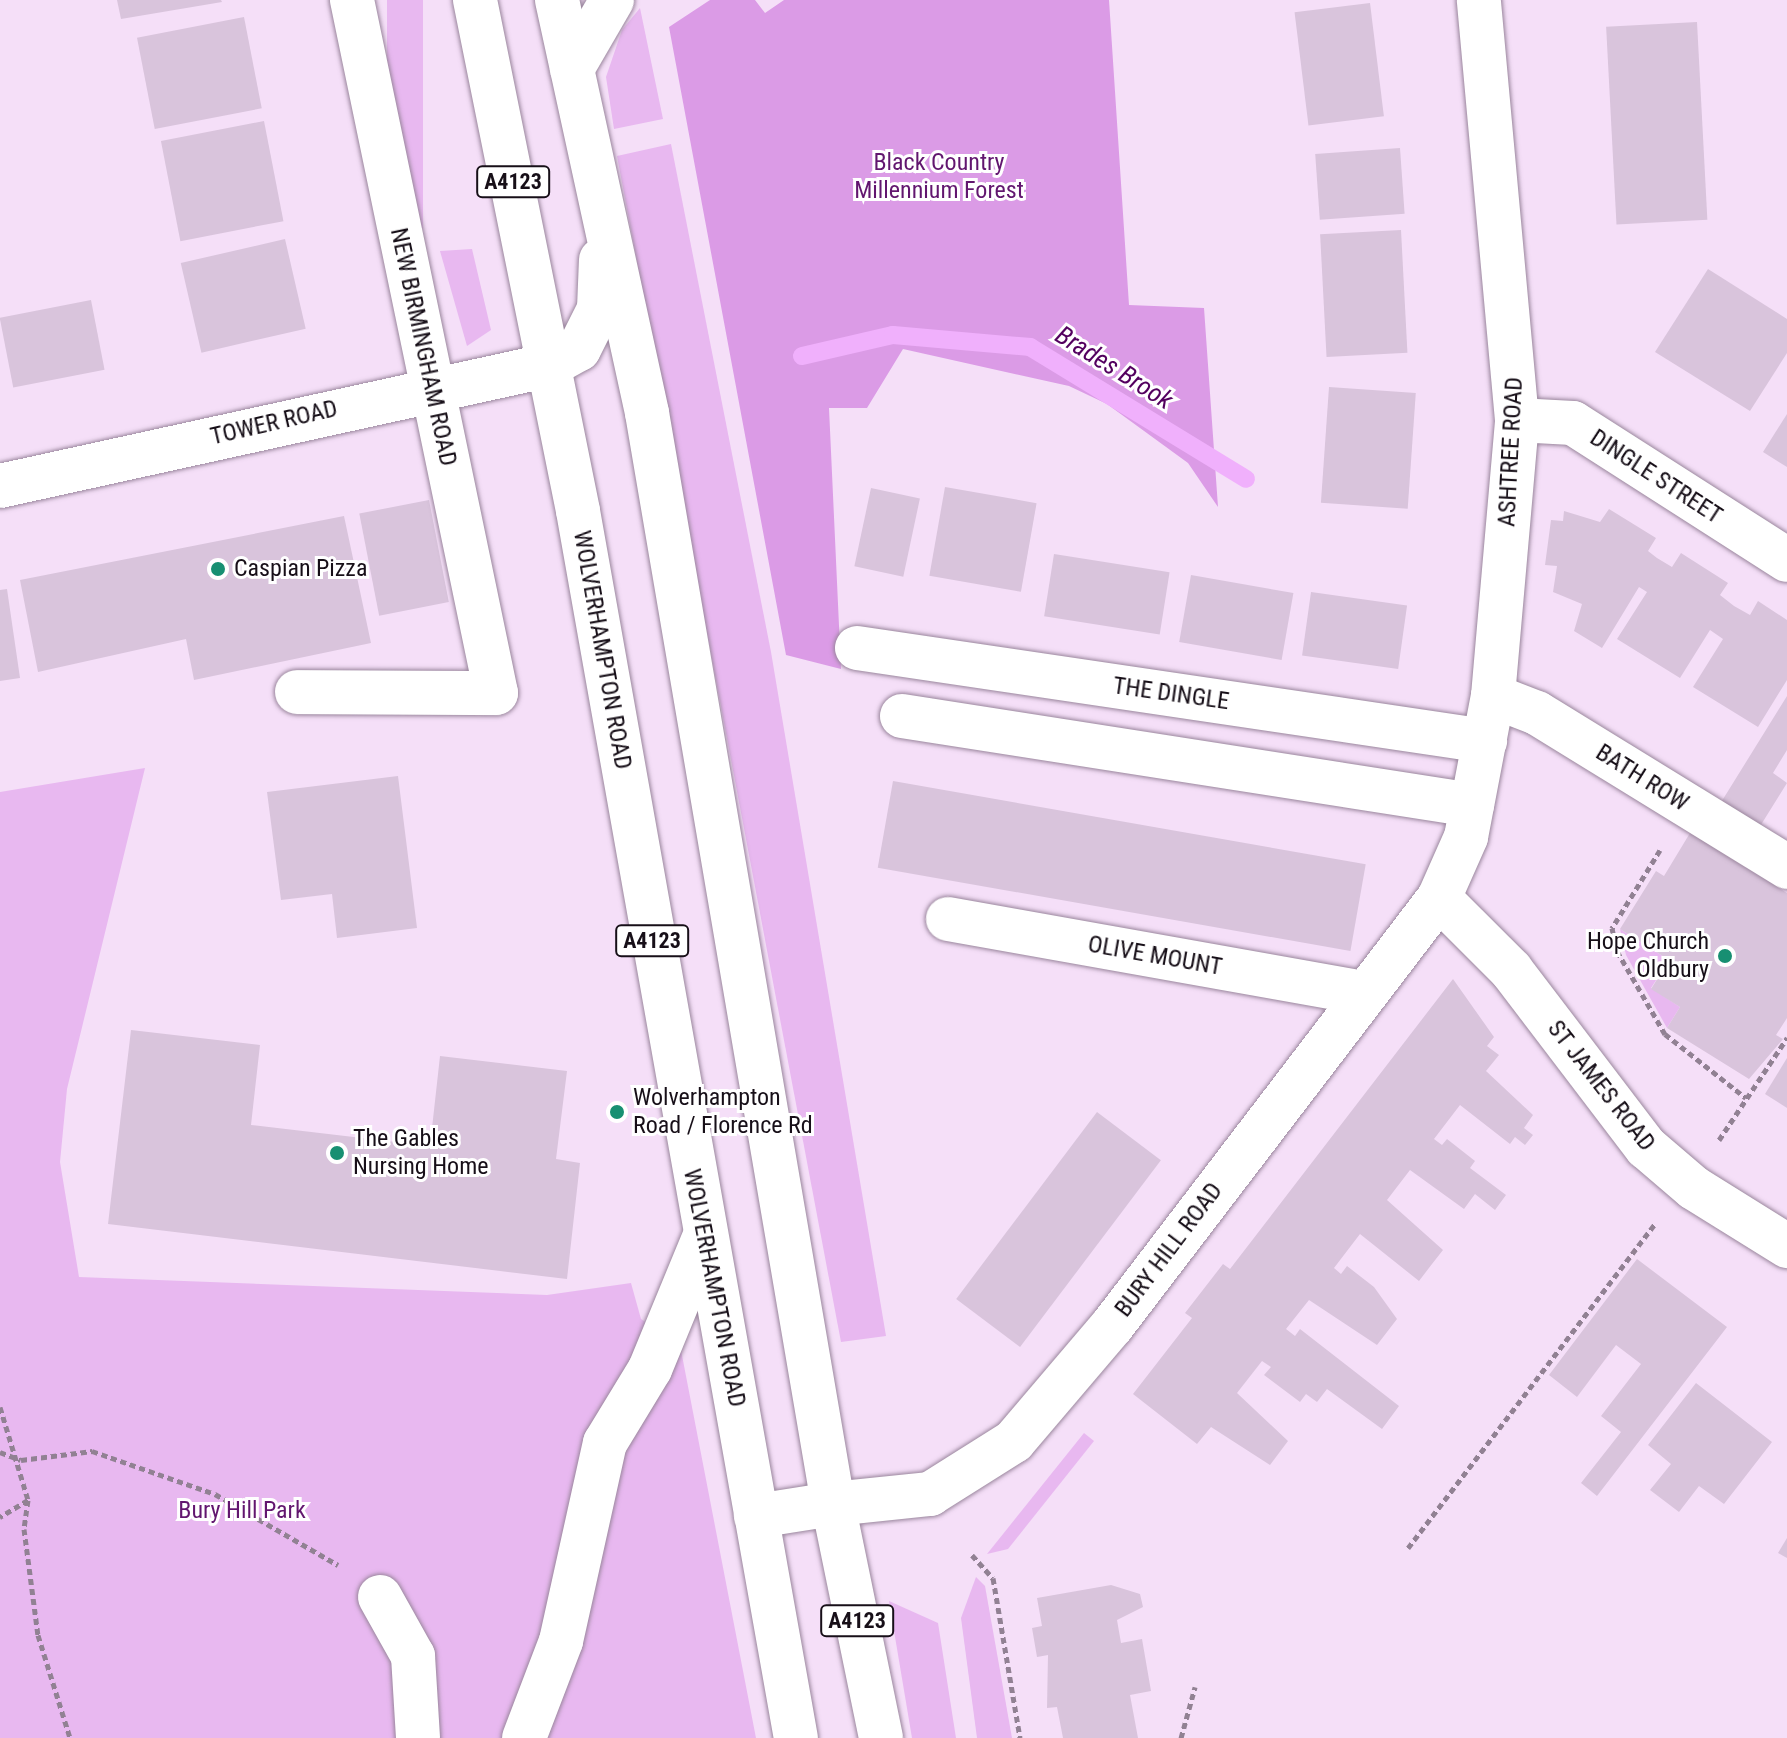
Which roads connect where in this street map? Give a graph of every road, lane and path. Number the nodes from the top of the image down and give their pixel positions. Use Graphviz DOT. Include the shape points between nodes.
graph roads {
  1 [pos="352,0"];
  2 [pos="475,0"];
  3 [pos="557,0"];
  4 [pos="612,0"];
  5 [pos="1479,0"];
  6 [pos="572,69"];
  7 [pos="603,213"];
  8 [pos="550,365"];
  9 [pos="431,388"];
  10 [pos="647,413"];
  11 [pos="1517,420"];
  12 [pos="0,486"];
  13 [pos="1787,560"];
  14 [pos="857,648"];
  15 [pos="297,692"];
  16 [pos="1493,696"];
  17 [pos="902,716"];
  18 [pos="1485,741"];
  19 [pos="1472,805"];
  20 [pos="1666,841"];
  21 [pos="1787,867"];
  22 [pos="1439,898"];
  23 [pos="948,919"];
  24 [pos="1362,993"];
  25 [pos="1787,1038"];
  26 [pos="1746,1098"];
  27 [pos="1711,1152"];
  28 [pos="1664,1213"];
  29 [pos="704,1238"];
  30 [pos="1787,1246"];
  31 [pos="0,1407"];
  32 [pos="0,1452"];
  33 [pos="21,1460"];
  34 [pos="28,1500"];
  35 [pos="833,1504"];
  36 [pos="756,1516"];
  37 [pos="0,1517"];
  38 [pos="1408,1548"];
  39 [pos="972,1555"];
  40 [pos="380,1597"];
  41 [pos="1195,1687"];
  42 [pos="70,1738"];
  43 [pos="418,1738"];
  44 [pos="524,1738"];
  45 [pos="796,1738"];
  46 [pos="881,1738"];
  47 [pos="1020,1738"];
  48 [pos="1181,1738"];
  1 -- 9 [label="main road, NEW BIRMINGHAM ROAD"];
  2 -- 8 [label="main road, A4123"];
  3 -- 6 [label="main road, A4123"];
  4 -- 6 [label="main road"];
  5 -- 11 [label="main road, ASHTREE ROAD"];
  6 -- 7 [label="main road, A4123"];
  7 -- 8 [label="main road" via="599,309 579,349"];
  7 -- 10 [label="main road, A4123"];
  8 -- 9 [label="main road, TOWER ROAD"];
  8 -- 10 [label="main road" via="591,366 618,380"];
  8 -- 29 [label="main road, WOLVERHAMPTON ROAD / A4123"];
  9 -- 12 [label="main road, TOWER ROAD"];
  9 -- 15 [label="main road, NEW BIRMINGHAM ROAD" via="496,693"];
  10 -- 35 [label="main road, A4123"];
  11 -- 13 [label="main road, DINGLE STREET" via="1573,423"];
  11 -- 16 [label="main road, ASHTREE ROAD"];
  14 -- 18 [label="main road, THE DINGLE"];
  16 -- 18 [label="main road, ASHTREE ROAD"];
  16 -- 21 [label="main road, BATH ROW" via="1537,713"];
  17 -- 19 [label="main road"];
  18 -- 19 [label="main road, ASHTREE ROAD"];
  19 -- 22 [label="main road, ASHTREE ROAD"];
  20 -- 26 [label="path" via="1612,928 1617,951 1665,1034"];
  22 -- 24 [label="main road, BURY HILL ROAD"];
  22 -- 30 [label="main road, ST JAMES ROAD" via="1511,970 1646,1147 1694,1188"];
  23 -- 24 [label="main road, OLIVE MOUNT"];
  24 -- 35 [label="main road, BURY HILL ROAD" via="1112,1326 1014,1441 930,1494"];
  25 -- 26 [label="path"];
  26 -- 27 [label="path"];
  28 -- 38 [label="path"];
  29 -- 36 [label="main road, WOLVERHAMPTON ROAD / A4123"];
  29 -- 44 [label="main road" via="650,1369 605,1443 561,1641"];
  31 -- 33 [label="path"];
  32 -- 33 [label="path"];
  33 -- 34 [label="path"];
  33 -- 40 [label="path" via="92,1451 215,1494 307,1543"];
  34 -- 37 [label="path"];
  34 -- 42 [label="path" via="38,1635"];
  35 -- 36 [label="main road, BURY HILL ROAD"];
  35 -- 46 [label="main road, A4123"];
  36 -- 45 [label="main road, WOLVERHAMPTON ROAD / A4123"];
  39 -- 47 [label="path" via="993,1578"];
  40 -- 43 [label="main road" via="413,1656"];
  41 -- 48 [label="path"];
}
